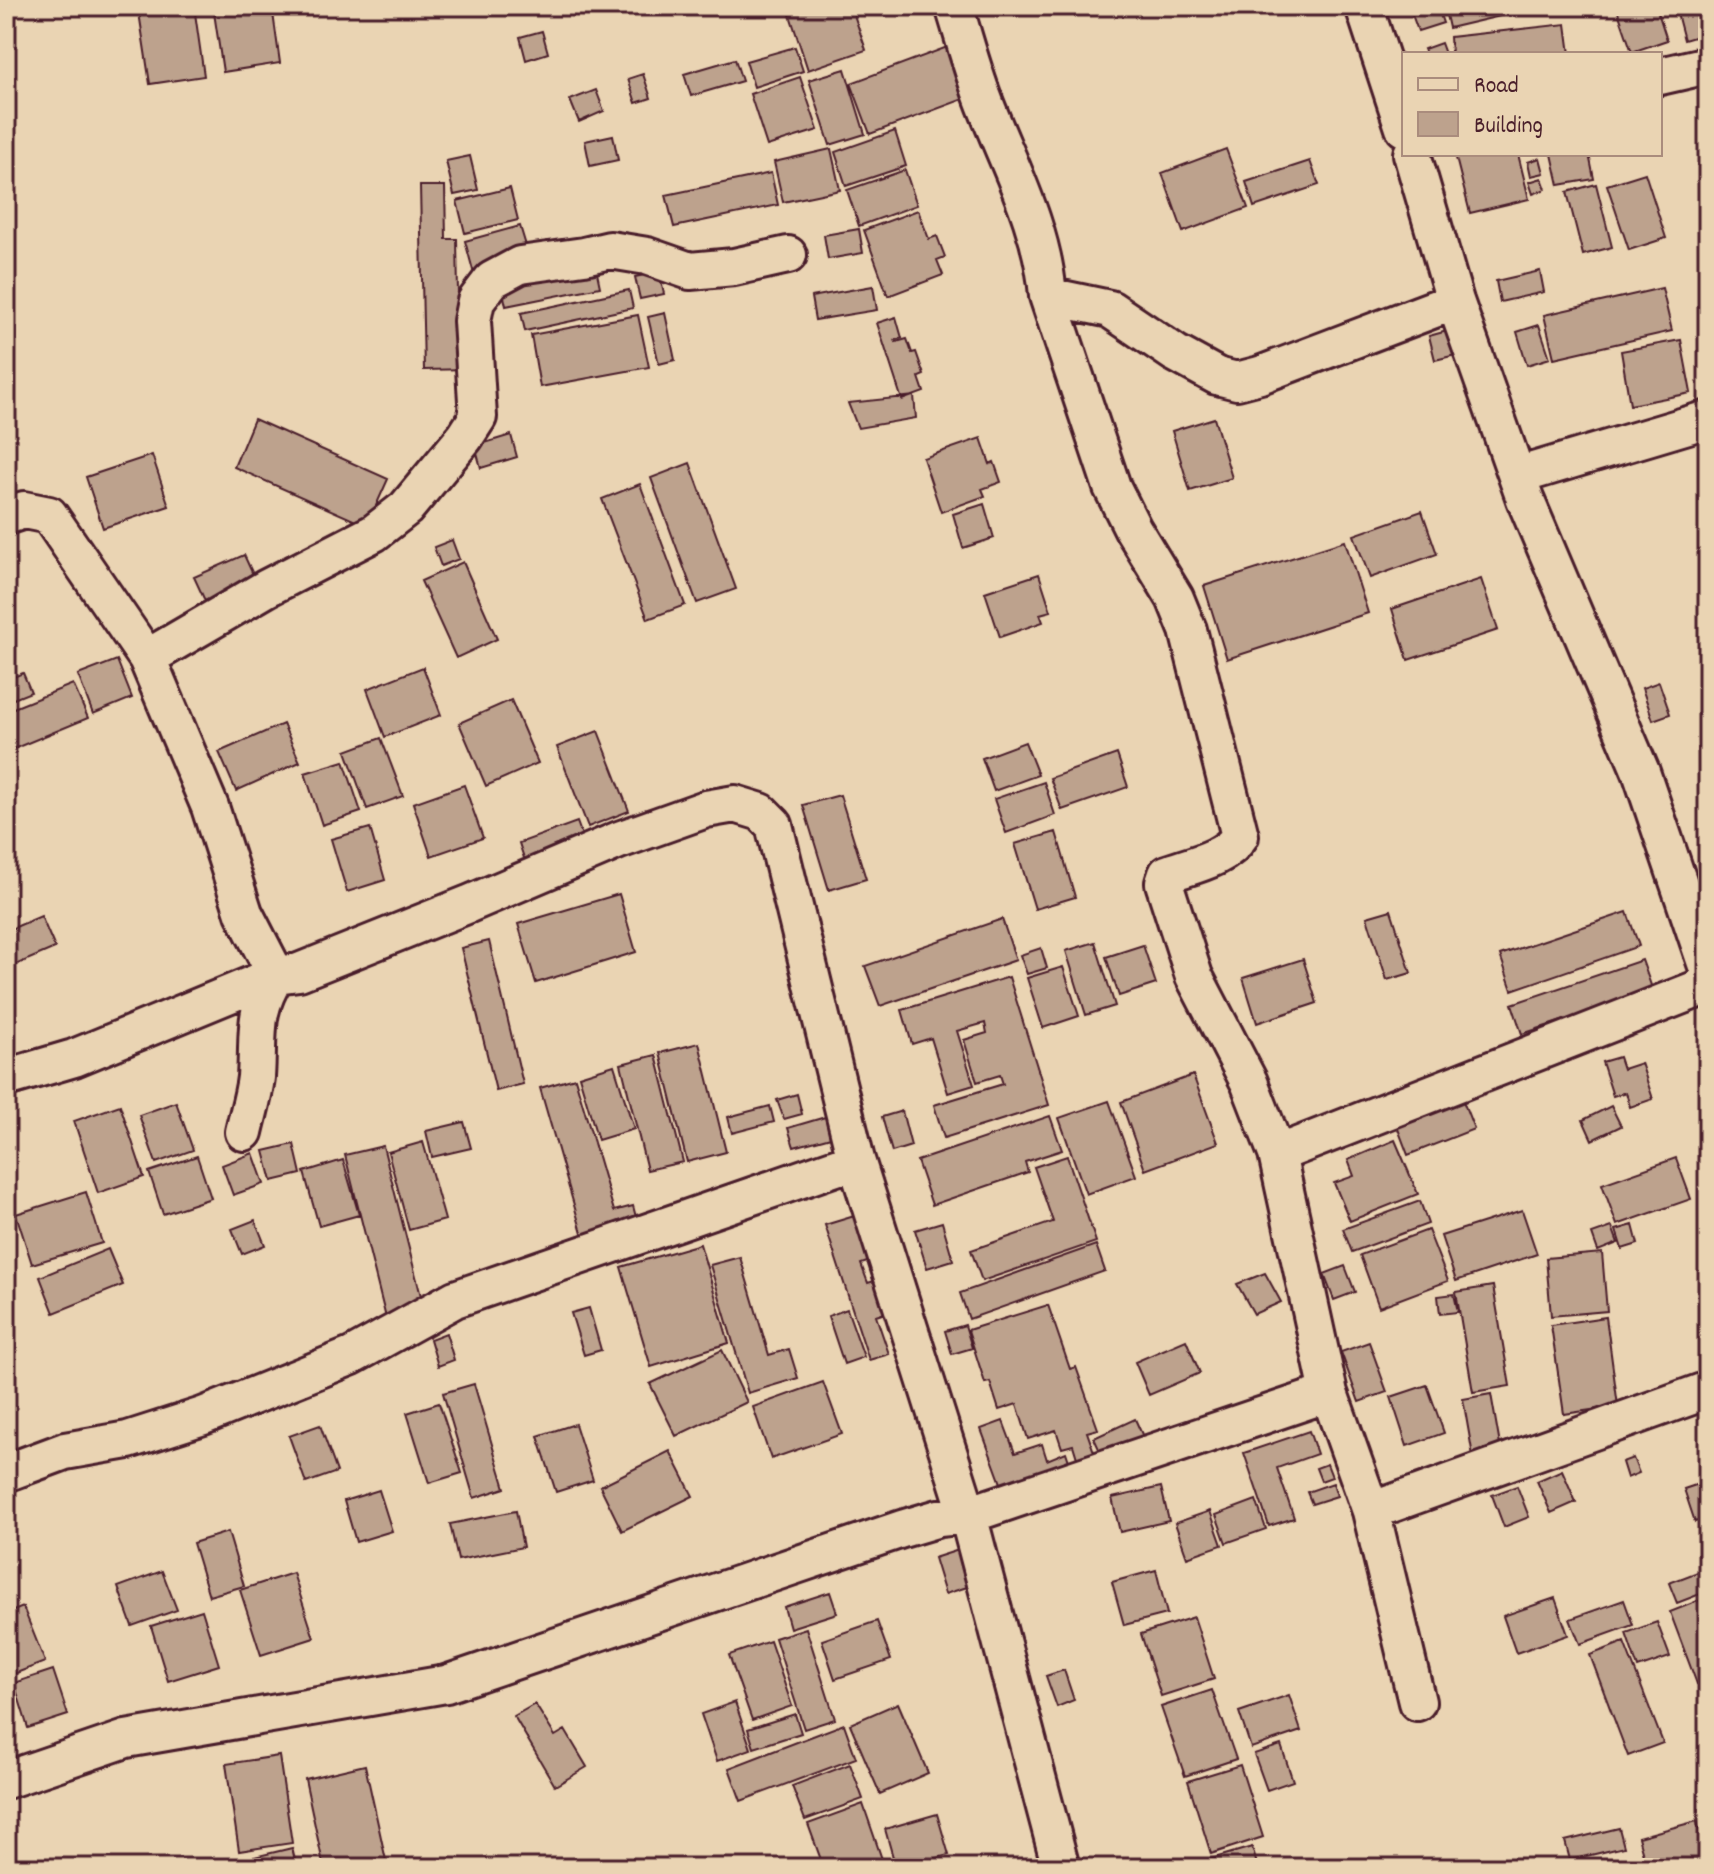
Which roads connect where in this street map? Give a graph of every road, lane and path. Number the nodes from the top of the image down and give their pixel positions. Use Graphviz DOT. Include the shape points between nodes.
graph roads {
  1 [pos="954,6"];
  2 [pos="1364,6"];
  3 [pos="1708,65"];
  4 [pos="1662,76"];
  5 [pos="1402,116"];
  6 [pos="1413,156"];
  7 [pos="788,255"];
  8 [pos="1048,296"];
  9 [pos="1455,301"];
  10 [pos="1708,419"];
  11 [pos="1517,476"];
  12 [pos="6,516"];
  13 [pos="147,658"];
  14 [pos="1708,969"];
  15 [pos="276,975"];
  16 [pos="1708,985"];
  17 [pos="6,1078"];
  18 [pos="244,1132"];
  19 [pos="1277,1154"];
  20 [pos="856,1160"];
  21 [pos="1708,1390"];
  22 [pos="1329,1393"];
  23 [pos="6,1473"];
  24 [pos="1371,1511"];
  25 [pos="968,1515"];
  26 [pos="1417,1702"];
  27 [pos="6,1780"];
  28 [pos="1061,1868"];
  1 -- 8 [label="street" via="986,107 1029,212"];
  2 -- 5 [label="street"];
  3 -- 4 [label="street"];
  6 -- 9 [label="street"];
  7 -- 13 [label="street" via="690,271 610,250 520,265 492,280 476,301 472,321 478,417 406,508 374,533"];
  8 -- 9 [label="street" via="1110,309 1175,353 1237,381"];
  8 -- 19 [label="street" via="1112,487 1188,630 1240,836 1233,848 1167,874 1164,883 1194,976 1249,1082"];
  9 -- 11 [label="street"];
  10 -- 11 [label="street"];
  11 -- 14 [label="street" via="1641,772"];
  12 -- 13 [label="street" via="24,510 49,515"];
  13 -- 15 [label="street" via="210,807 244,913"];
  15 -- 17 [label="street" via="74,1058"];
  15 -- 18 [label="street" via="262,998"];
  15 -- 20 [label="street" via="299,972 706,809 735,804 761,812 774,825"];
  16 -- 19 [label="street"];
  19 -- 22 [label="street"];
  20 -- 23 [label="street" via="455,1299 352,1356 203,1416 128,1440 65,1451"];
  20 -- 25 [label="street"];
  21 -- 24 [label="street"];
  22 -- 24 [label="street"];
  22 -- 25 [label="street"];
  24 -- 26 [label="street"];
  25 -- 27 [label="street" via="902,1529 446,1684 126,1739"];
  25 -- 28 [label="street"];
}
